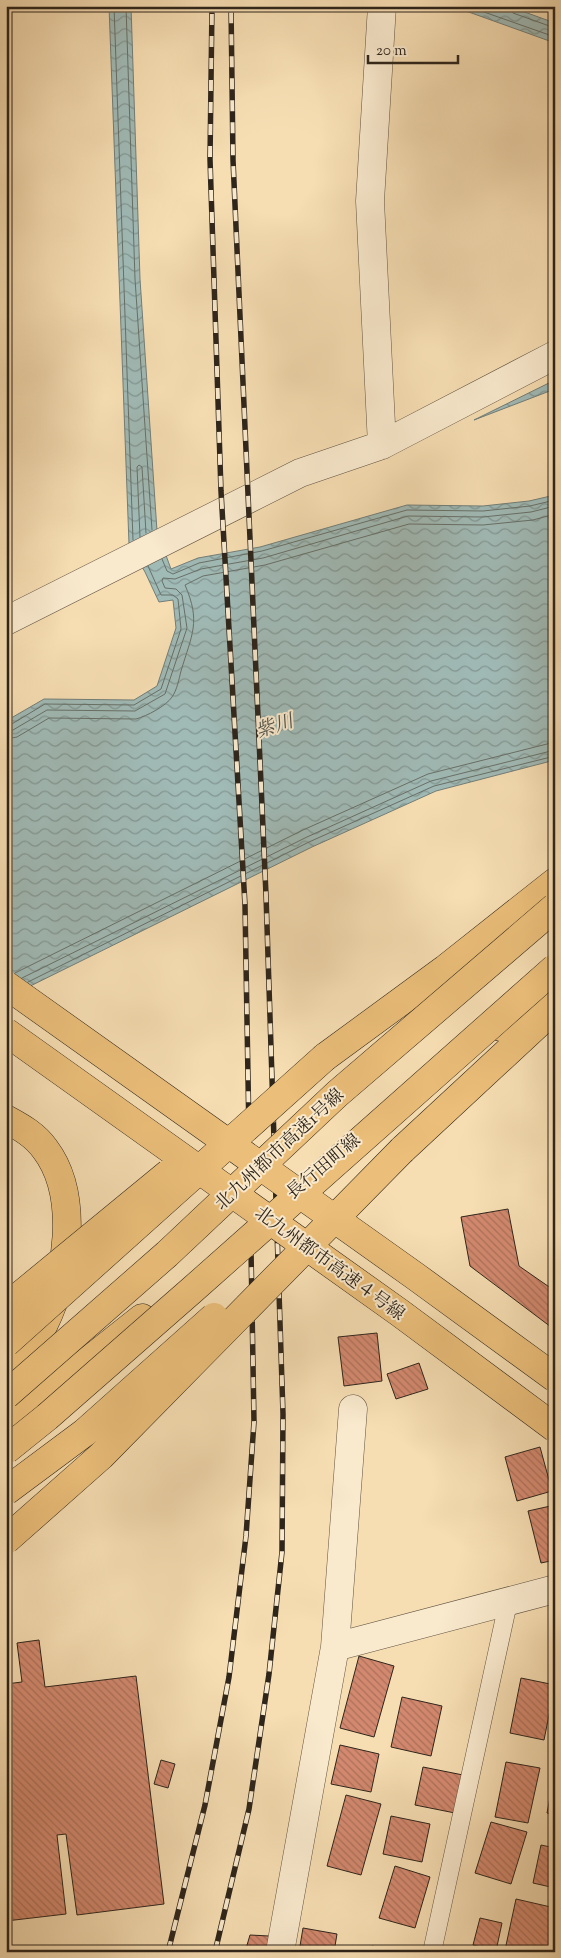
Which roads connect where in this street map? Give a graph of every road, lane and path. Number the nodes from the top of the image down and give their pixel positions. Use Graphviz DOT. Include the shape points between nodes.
graph roads {
  1 [pos="382,6"];
  2 [pos="555,355"];
  3 [pos="382,445"];
  4 [pos="6,621"];
  5 [pos="555,882"];
  6 [pos="555,907"];
  7 [pos="555,968"];
  8 [pos="6,985"];
  9 [pos="555,992"];
  10 [pos="555,1008"];
  11 [pos="6,1032"];
  12 [pos="325,1057"];
  13 [pos="6,1118"];
  14 [pos="402,1150"];
  15 [pos="6,1307"];
  16 [pos="6,1343"];
  17 [pos="555,1378"];
  18 [pos="6,1387"];
  19 [pos="6,1394"];
  20 [pos="352,1409"];
  21 [pos="6,1426"];
  22 [pos="555,1428"];
  23 [pos="6,1450"];
  24 [pos="6,1491"];
  25 [pos="6,1540"];
  26 [pos="555,1589"];
  27 [pos="508,1603"];
  28 [pos="335,1647"];
  29 [pos="280,1952"];
  30 [pos="432,1952"];
  1 -- 3 [label="street" via="370,201"];
  2 -- 3 [label="street"];
  3 -- 4 [label="street" via="300,473"];
  5 -- 12 [label="main road" via="446,969"];
  6 -- 19 [label="main road, 北九州都市高速1号線, bridge" via="337,1094 167,1254"];
  7 -- 23 [label="main road, bridge"];
  8 -- 17 [label="main road, bridge"];
  9 -- 21 [label="main road, 長行田町線" via="447,1062 157,1306"];
  10 -- 14 [label="main road"];
  11 -- 22 [label="main road, 北九州都市高速４号線, bridge" via="400,1313"];
  12 -- 15 [label="main road, bridge" via="232,1121"];
  12 -- 16 [label="main road, bridge"];
  13 -- 18 [label="main road" via="26,1130 45,1149 59,1174 66,1205 66,1238 60,1280 44,1323"];
  14 -- 24 [label="main road, bridge" via="84,1433"];
  14 -- 25 [label="main road, bridge" via="101,1456"];
  20 -- 28 [label="street"];
  26 -- 27 [label="street"];
  27 -- 28 [label="street"];
  27 -- 30 [label="lane"];
  28 -- 29 [label="street"];
}
